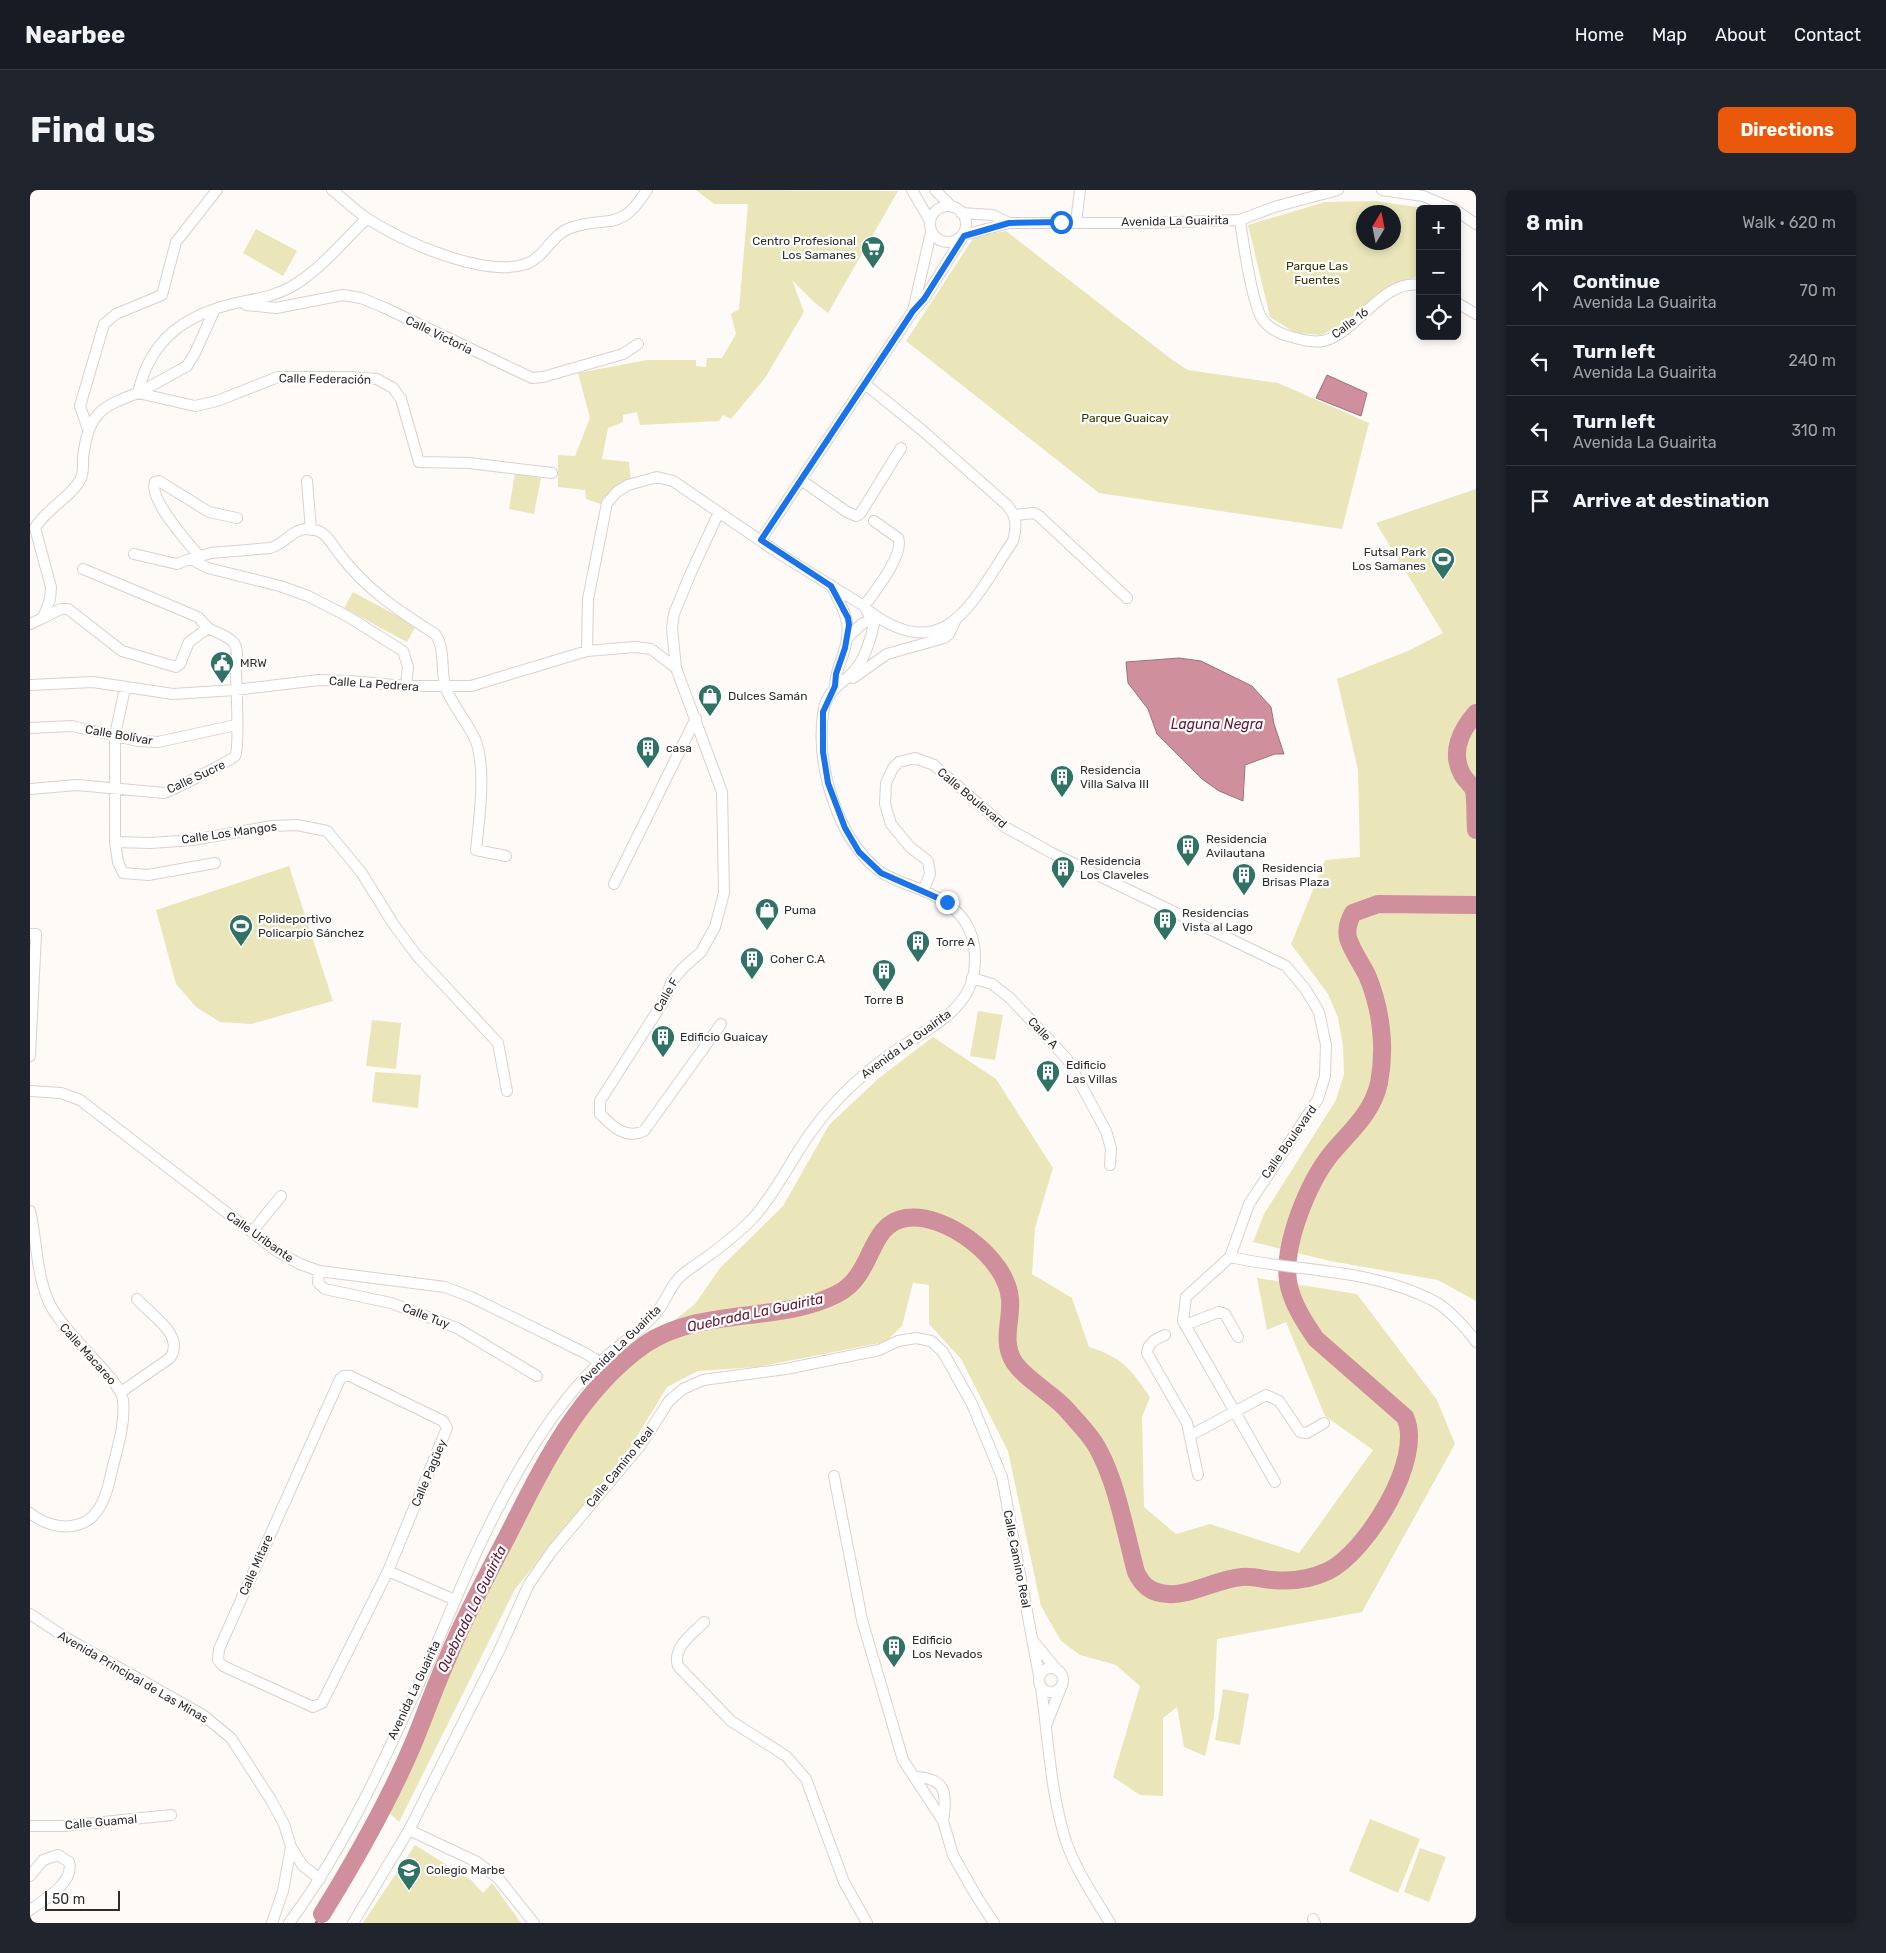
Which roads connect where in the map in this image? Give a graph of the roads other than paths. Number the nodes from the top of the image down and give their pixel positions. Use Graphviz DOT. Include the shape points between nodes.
graph roads {
  1 [pos="217,190"];
  2 [pos="332,190"];
  3 [pos="647,190"];
  4 [pos="912,190"];
  5 [pos="935,190"];
  6 [pos="1080,190"];
  7 [pos="1338,190"];
  8 [pos="1382,190"];
  9 [pos="1444,205"];
  10 [pos="952,207"];
  11 [pos="961,213"];
  12 [pos="1461,214"];
  13 [pos="367,218"];
  14 [pos="1240,220"];
  15 [pos="1076,222"];
  16 [pos="1009,223"];
  17 [pos="1476,224"];
  18 [pos="931,226"];
  19 [pos="964,236"];
  20 [pos="1416,285"];
  21 [pos="235,304"];
  22 [pos="1461,305"];
  23 [pos="214,311"];
  24 [pos="913,311"];
  25 [pos="1476,314"];
  26 [pos="638,344"];
  27 [pos="865,384"];
  28 [pos="138,393"];
  29 [pos="88,429"];
  30 [pos="901,448"];
  31 [pos="552,473"];
  32 [pos="306,480"];
  33 [pos="801,480"];
  34 [pos="719,512"];
  35 [pos="1015,515"];
  36 [pos="237,518"];
  37 [pos="874,521"];
  38 [pos="33,525"];
  39 [pos="311,530"];
  40 [pos="761,540"];
  41 [pos="134,554"];
  42 [pos="194,557"];
  43 [pos="83,569"];
  44 [pos="831,586"];
  45 [pos="1127,598"];
  46 [pos="865,607"];
  47 [pos="42,618"];
  48 [pos="878,619"];
  49 [pos="956,619"];
  50 [pos="30,624"];
  51 [pos="208,628"];
  52 [pos="847,639"];
  53 [pos="587,651"];
  54 [pos="676,668"];
  55 [pos="30,684"];
  56 [pos="406,686"];
  57 [pos="835,686"];
  58 [pos="125,688"];
  59 [pos="445,688"];
  60 [pos="235,690"];
  61 [pos="696,718"];
  62 [pos="236,725"];
  63 [pos="30,728"];
  64 [pos="115,735"];
  65 [pos="30,789"];
  66 [pos="116,789"];
  67 [pos="115,842"];
  68 [pos="506,856"];
  69 [pos="215,864"];
  70 [pos="614,884"];
  71 [pos="924,891"];
  72 [pos="33,934"];
  73 [pos="972,978"];
  74 [pos="31,1000"];
  75 [pos="721,1024"];
  76 [pos="30,1056"];
  77 [pos="30,1091"];
  78 [pos="507,1091"];
  79 [pos="1110,1165"];
  80 [pos="282,1196"];
  81 [pos="30,1211"];
  82 [pos="252,1232"];
  83 [pos="1230,1257"];
  84 [pos="320,1271"];
  85 [pos="137,1299"];
  86 [pos="1185,1325"];
  87 [pos="1165,1335"];
  88 [pos="1238,1337"];
  89 [pos="1476,1342"];
  90 [pos="599,1362"];
  91 [pos="344,1376"];
  92 [pos="537,1376"];
  93 [pos="121,1392"];
  94 [pos="1235,1412"];
  95 [pos="1324,1423"];
  96 [pos="1191,1435"];
  97 [pos="1198,1475"];
  98 [pos="834,1476"];
  99 [pos="1276,1482"];
  100 [pos="30,1513"];
  101 [pos="388,1570"];
  102 [pos="455,1600"];
  103 [pos="30,1614"];
  104 [pos="704,1622"];
  105 [pos="1033,1641"];
  106 [pos="1057,1670"];
  107 [pos="1040,1682"];
  108 [pos="1062,1684"];
  109 [pos="314,1707"];
  110 [pos="1046,1724"];
  111 [pos="915,1777"];
  112 [pos="171,1815"];
  113 [pos="943,1821"];
  114 [pos="30,1826"];
  115 [pos="409,1830"];
  116 [pos="291,1847"];
  117 [pos="30,1876"];
  118 [pos="320,1879"];
  119 [pos="30,1910"];
  120 [pos="272,1923"];
  121 [pos="289,1923"];
  122 [pos="353,1923"];
  123 [pos="534,1923"];
  124 [pos="867,1923"];
  125 [pos="994,1923"];
  126 [pos="1110,1923"];
  1 -- 29 [label="street" via="175,244 162,294 116,314 102,326 80,406"];
  2 -- 13 [label="street"];
  3 -- 13 [label="street" via="635,208 622,218 564,230 543,254 530,262 501,268 462,261 410,242"];
  4 -- 18 [label="street"];
  5 -- 10 [label="street"];
  6 -- 15 [label="street"];
  7 -- 14 [label="street, Avenida La Guairita"];
  8 -- 9 [label="street" via="1423,196"];
  10 -- 11 [label="street"];
  10 -- 18 [label="street" via="940,208 934,214"];
  11 -- 16 [label="street, Avenida La Guairita" via="993,215"];
  11 -- 19 [label="street" via="965,221"];
  12 -- 17 [label="street"];
  13 -- 21 [label="street" via="297,284 262,299"];
  14 -- 15 [label="street, Avenida La Guairita"];
  14 -- 20 [label="street, Calle 16" via="1261,317 1273,330 1284,335 1323,341 1336,336 1382,297"];
  15 -- 16 [label="street, Avenida La Guairita"];
  16 -- 19 [label="street, Avenida La Guairita"];
  18 -- 19 [label="street, Avenida La Guairita" via="935,237 946,242"];
  18 -- 24 [label="street"];
  19 -- 24 [label="street"];
  21 -- 23 [label="street"];
  21 -- 26 [label="street, Calle Victoria" via="276,308 352,295 532,378 623,354"];
  22 -- 25 [label="street"];
  23 -- 28 [label="street" via="187,366"];
  23 -- 28 [label="street" via="183,325 163,340 145,368"];
  24 -- 27 [label="street"];
  27 -- 33 [label="street"];
  27 -- 35 [label="street" via="923,431"];
  28 -- 29 [label="street" via="106,408 94,418"];
  28 -- 31 [label="street, Calle Federación" via="195,406 217,401 278,377 372,378 388,384 398,393 419,462 469,463"];
  29 -- 38 [label="street" via="79,482"];
  30 -- 33 [label="street" via="856,516"];
  32 -- 39 [label="street"];
  33 -- 40 [label="street"];
  34 -- 40 [label="street, Avenida La Guairita"];
  34 -- 53 [label="street, Avenida La Guairita" via="673,481 657,478 628,485 617,492 607,503 588,599"];
  34 -- 54 [label="street" via="674,614 672,628"];
  35 -- 45 [label="street" via="1034,513 1039,516"];
  35 -- 49 [label="street" via="1012,541 965,612"];
  36 -- 42 [label="street" via="209,512 159,481 155,482 154,492"];
  37 -- 46 [label="street" via="898,538 900,548"];
  38 -- 47 [label="street" via="51,591"];
  39 -- 42 [label="street" via="300,530 275,547"];
  39 -- 59 [label="street" via="326,534 342,558 373,592 436,635"];
  40 -- 44 [label="street, Avenida La Guairita"];
  41 -- 42 [label="street" via="177,564"];
  42 -- 56 [label="street" via="208,568 266,581 308,596 379,635 405,655 408,667"];
  43 -- 51 [label="street" via="196,617"];
  44 -- 46 [label="street, Avenida La Guairita"];
  44 -- 52 [label="street, Avenida La Guairita" via="848,618"];
  46 -- 48 [label="street, Avenida La Guairita"];
  47 -- 50 [label="street"];
  47 -- 51 [label="street" via="68,609 122,651 176,667 191,639"];
  48 -- 49 [label="street" via="920,634 934,632"];
  48 -- 52 [label="street" via="858,626"];
  48 -- 57 [label="street, Avenida La Guairita" via="860,664"];
  49 -- 57 [label="street" via="944,638 887,654 851,680"];
  51 -- 60 [label="street, Calle Sucre" via="232,640 235,645"];
  52 -- 57 [label="street, Avenida La Guairita"];
  53 -- 54 [label="street, Calle La Pedrera" via="635,646 652,649"];
  53 -- 59 [label="street, Calle La Pedrera" via="480,684"];
  54 -- 61 [label="street, Calle F"];
  55 -- 58 [label="street, Calle La Pedrera" via="93,682"];
  56 -- 59 [label="street, Calle La Pedrera"];
  56 -- 60 [label="street, Calle La Pedrera" via="319,680"];
  57 -- 71 [label="street, Avenida La Guairita" via="823,712 823,752 828,783 845,828 859,852 881,873"];
  58 -- 60 [label="street, Calle La Pedrera" via="174,694"];
  58 -- 64 [label="street"];
  59 -- 68 [label="street" via="479,754 476,850"];
  60 -- 62 [label="street, Calle Sucre"];
  61 -- 70 [label="street"];
  61 -- 75 [label="street, Calle F" via="722,792 724,892 715,927 701,952 672,981 665,999 600,1101 600,1114 614,1128 630,1134 644,1131"];
  62 -- 64 [label="street, Calle Bolívar" via="158,742"];
  62 -- 66 [label="street, Calle Sucre" via="238,744 231,761 164,792"];
  63 -- 64 [label="street, Calle Bolívar" via="72,726"];
  64 -- 66 [label="street"];
  65 -- 66 [label="street, Calle Sucre" via="77,785"];
  66 -- 67 [label="street"];
  67 -- 69 [label="street" via="123,873 148,875"];
  67 -- 78 [label="street, Calle Los Mangos" via="192,840 272,826 297,825 327,831 361,872 418,957 498,1043"];
  71 -- 73 [label="street, Avenida La Guairita" via="953,906 965,920 973,942"];
  71 -- 83 [label="street, Calle Boulevard" via="930,874 928,861 910,847 891,824 885,804 886,783 893,768 899,762 915,758 934,765 1006,827 1052,853 1286,966 1319,1012 1326,1045 1325,1076 1318,1100 1249,1204"];
  72 -- 74 [label="street"];
  73 -- 79 [label="street, Calle A" via="992,984 1010,998 1067,1059 1106,1131 1111,1148"];
  73 -- 90 [label="street, Avenida La Guairita" via="961,1001 946,1016 892,1053 839,1096 807,1137 780,1183 758,1212 732,1238 678,1279 656,1314"];
  74 -- 76 [label="street"];
  77 -- 82 [label="street, Calle Uribante" via="61,1093 80,1100"];
  80 -- 82 [label="street"];
  81 -- 93 [label="street, Calle Macareo" via="47,1300 57,1319"];
  82 -- 84 [label="street, Calle Uribante" via="291,1260"];
  83 -- 86 [label="street" via="1186,1297 1182,1314"];
  83 -- 89 [label="street" via="1387,1282 1434,1300 1468,1330"];
  84 -- 90 [label="street, Calle Uribante" via="451,1289"];
  84 -- 92 [label="street, Calle Tuy" via="318,1283 325,1289 391,1303 456,1328"];
  85 -- 93 [label="street" via="173,1336 174,1352"];
  86 -- 88 [label="street" via="1219,1312 1225,1314"];
  86 -- 94 [label="street"];
  87 -- 96 [label="street" via="1153,1341 1147,1353 1176,1401"];
  90 -- 102 [label="street, Avenida La Guairita" via="538,1438 507,1490"];
  91 -- 101 [label="street, Calle Pagüey" via="443,1421 447,1428"];
  91 -- 109 [label="street, Calle Mitare" via="219,1649 218,1660 224,1666"];
  93 -- 100 [label="street, Calle Macareo" via="121,1430 106,1494 97,1511 81,1524 70,1526 58,1526"];
  94 -- 95 [label="street" via="1269,1395 1280,1401 1300,1432 1306,1433"];
  94 -- 96 [label="street"];
  94 -- 99 [label="street"];
  96 -- 97 [label="street"];
  98 -- 111 [label="street" via="862,1620 900,1752"];
  101 -- 102 [label="street"];
  101 -- 109 [label="street, Calle Pagüey" via="322,1703"];
  102 -- 118 [label="street, Avenida La Guairita" via="358,1810"];
  103 -- 116 [label="street, Avenida Principal de Las Minas" via="218,1726 231,1738 271,1800 284,1824"];
  104 -- 124 [label="street" via="677,1651 678,1666 731,1721 786,1756 806,1779 844,1882"];
  105 -- 106 [label="street, Calle Camino Real"];
  105 -- 107 [label="street, Calle Camino Real"];
  105 -- 115 [label="street, Calle Camino Real" via="1002,1477 961,1382 943,1352 930,1341 916,1338 898,1341 879,1350 786,1369 703,1380 683,1388 670,1401 640,1446 552,1550 529,1584"];
  106 -- 107 [label="street" via="1046,1668"];
  106 -- 108 [label="street, Calle Camino Real" via="1061,1673"];
  107 -- 108 [label="street" via="1045,1690 1055,1691"];
  107 -- 110 [label="street, Calle Camino Real"];
  108 -- 110 [label="street, Calle Camino Real"];
  110 -- 126 [label="street, Calle Camino Real" via="1053,1786 1064,1836 1082,1876"];
  111 -- 113 [label="street"];
  111 -- 113 [label="street" via="932,1780 942,1787 946,1801"];
  112 -- 114 [label="street, Calle Guamal" via="65,1826"];
  113 -- 125 [label="street" via="953,1855"];
  115 -- 122 [label="street, Calle Camino Real"];
  115 -- 123 [label="street" via="477,1862 498,1878"];
  116 -- 118 [label="street" via="303,1866"];
  116 -- 120 [label="street" via="283,1891"];
  117 -- 119 [label="street" via="43,1860 58,1855 69,1862 71,1868 58,1888"];
  118 -- 121 [label="street, Avenida La Guairita"];
}
